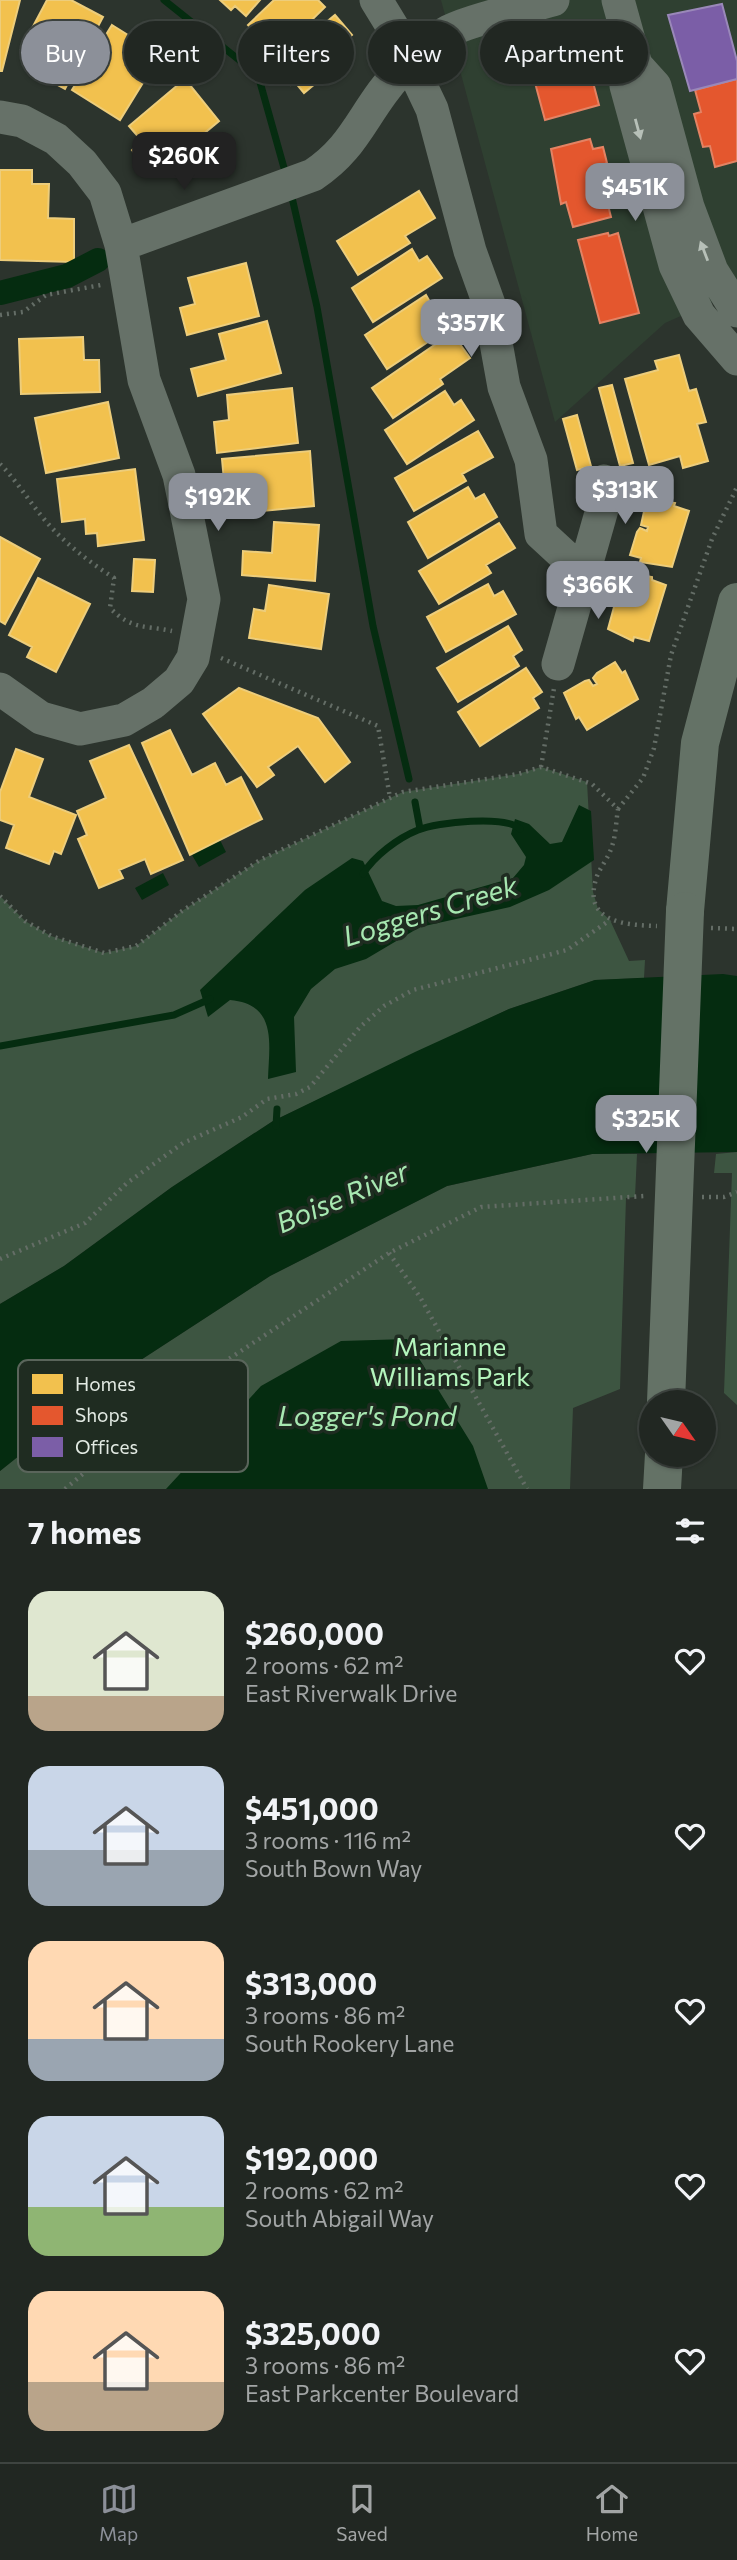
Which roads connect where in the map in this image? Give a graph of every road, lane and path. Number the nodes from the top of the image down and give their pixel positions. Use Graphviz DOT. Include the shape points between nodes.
graph roads {
  1 [pos="376,0"];
  2 [pos="553,0"];
  3 [pos="618,0"];
  4 [pos="387,21"];
  5 [pos="624,21"];
  6 [pos="466,26"];
  7 [pos="648,78"];
  8 [pos="390,84"];
  9 [pos="420,84"];
  10 [pos="627,84"];
  11 [pos="0,117"];
  12 [pos="121,244"];
  13 [pos="106,284"];
  14 [pos="737,311"];
  15 [pos="0,315"];
  16 [pos="737,359"];
  17 [pos="0,464"];
  18 [pos="604,481"];
  19 [pos="737,487"];
  20 [pos="585,564"];
  21 [pos="737,602"];
  22 [pos="183,633"];
  23 [pos="214,656"];
  24 [pos="558,664"];
  25 [pos="0,689"];
  26 [pos="541,767"];
  27 [pos="390,798"];
  28 [pos="618,809"];
  29 [pos="0,895"];
  30 [pos="737,1192"];
  31 [pos="654,1196"];
  32 [pos="696,1196"];
  33 [pos="389,1253"];
  34 [pos="0,1259"];
  35 [pos="227,1360"];
  36 [pos="666,1390"];
  37 [pos="663,1467"];
  38 [pos="85,1472"];
  39 [pos="65,1489"];
  40 [pos="527,1489"];
  41 [pos="662,1489"];
  1 -- 4 [label="street"];
  2 -- 6 [label="street"];
  3 -- 5 [label="street"];
  14 -- 7 [label="street, one-way" via="712,271 688,207 655,86"];
  8 -- 12 [label="street" via="351,143 313,174"];
  9 -- 20 [label="street" via="432,109 489,304 503,387 531,460 541,534 567,558"];
  10 -- 16 [label="street, one-way" via="674,265 699,315"];
  11 -- 12 [label="street" via="22,121 56,139 82,163 105,193"];
  12 -- 25 [label="street" via="144,380 179,475 204,599 193,658 180,681 153,703 124,720 80,729 41,718"];
  13 -- 15 [label="path" via="46,295 23,312"];
  17 -- 22 [label="path" via="76,553 114,578 110,608 120,618 138,628"];
  18 -- 20 [label="street" via="605,499"];
  19 -- 28 [label="path" via="712,539 671,655 654,748 643,778"];
  20 -- 24 [label="street"];
  21 -- 36 [label="main road, bridge" via="699,743 685,911"];
  23 -- 27 [label="path" via="378,726"];
  24 -- 26 [label="path"];
  26 -- 27 [label="path"];
  26 -- 28 [label="path" via="592,784"];
  27 -- 29 [label="path" via="260,860 136,946 104,953 51,936 25,921"];
  28 -- 34 [label="path" via="612,848 593,892 598,909 610,920 567,950 413,990 384,1006 360,1027 310,1087 267,1099 242,1117 183,1143 127,1183 85,1223"];
  30 -- 32 [label="path" via="723,1197"];
  31 -- 33 [label="path" via="481,1207"];
  33 -- 35 [label="path"];
  33 -- 40 [label="path" via="420,1297"];
  37 -- 41 [label="main road"];
  38 -- 39 [label="path"];
}
